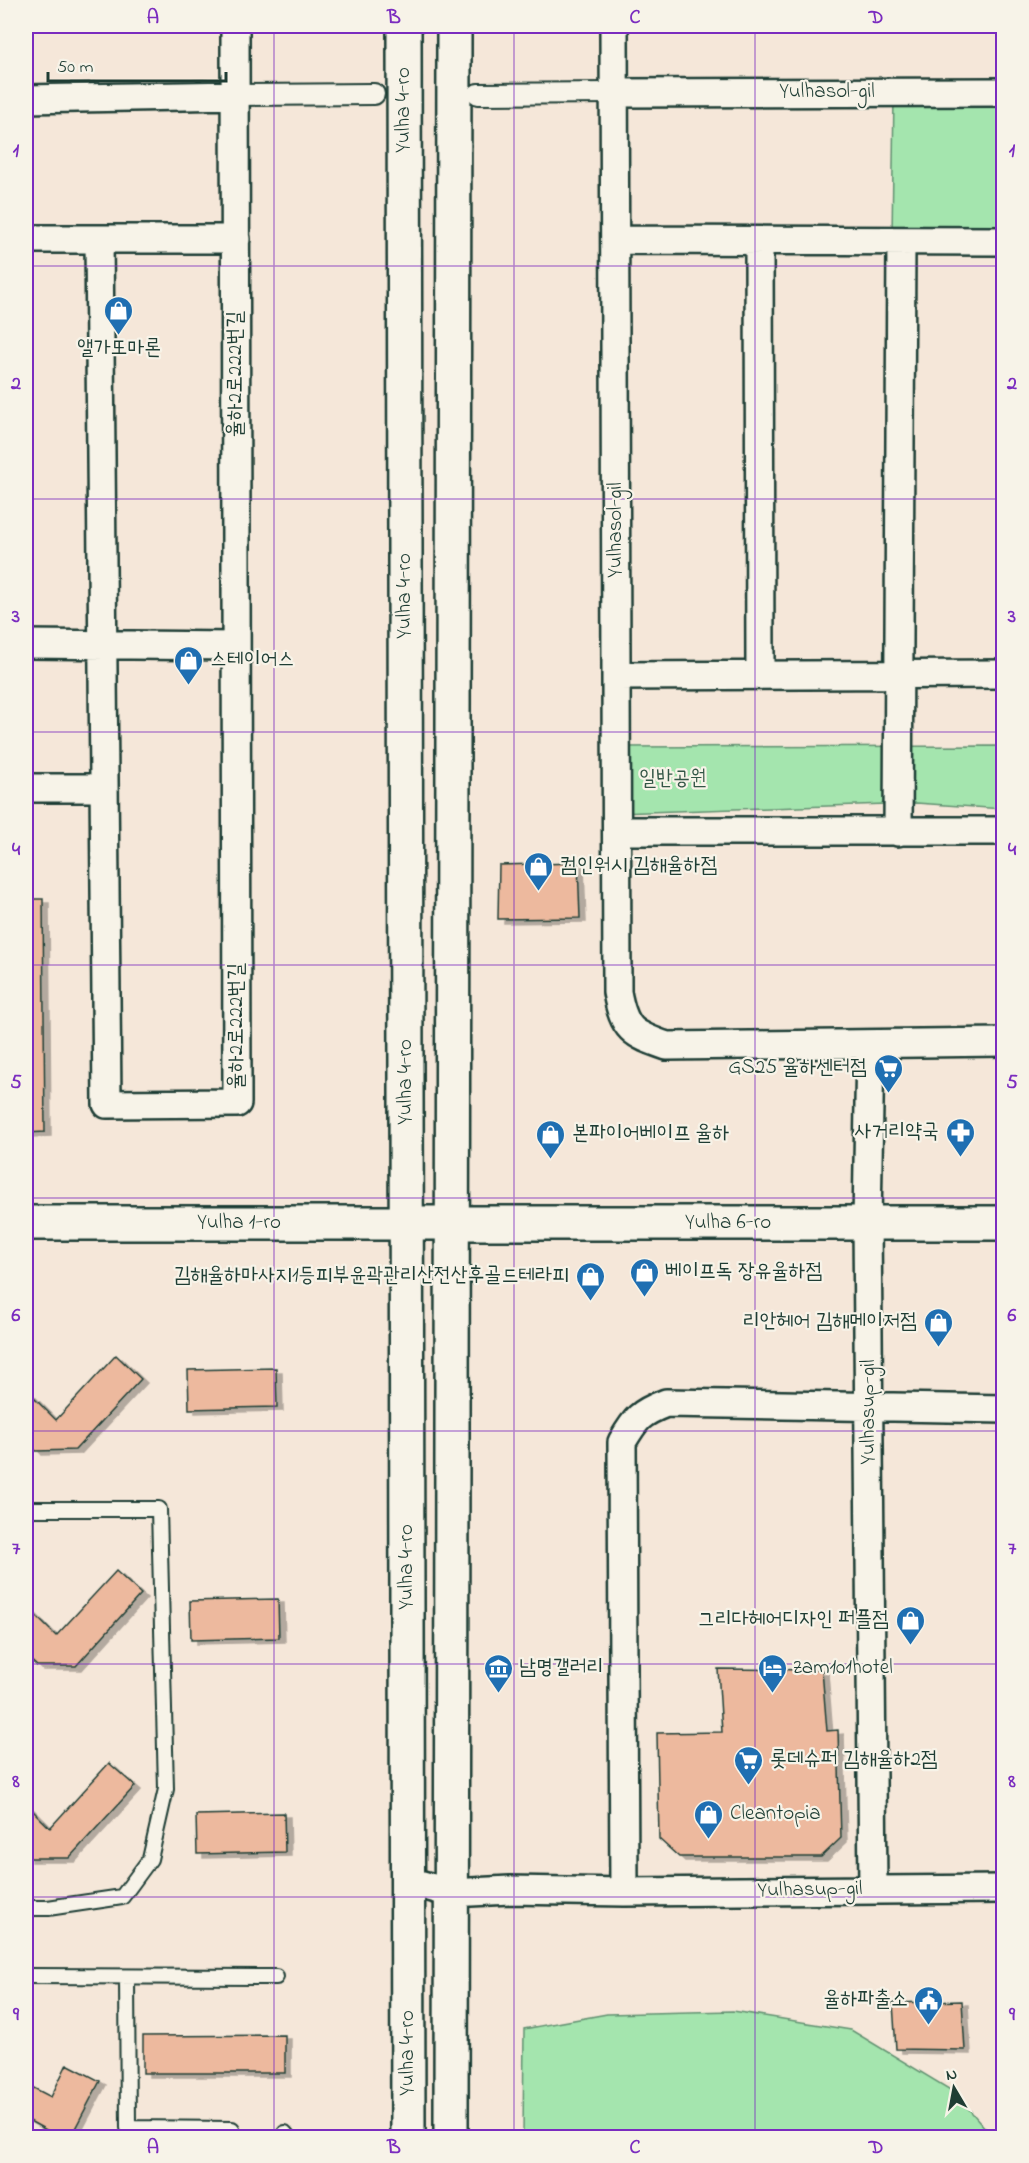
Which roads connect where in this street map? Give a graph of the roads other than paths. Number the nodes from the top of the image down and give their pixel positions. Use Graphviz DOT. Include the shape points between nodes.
graph roads {
  1 [pos="235,26"];
  2 [pos="404,26"];
  3 [pos="454,26"];
  4 [pos="614,26"];
  5 [pos="1004,92"];
  6 [pos="614,93"];
  7 [pos="374,94"];
  8 [pos="478,94"];
  9 [pos="236,95"];
  10 [pos="26,99"];
  11 [pos="26,239"];
  12 [pos="99,239"];
  13 [pos="236,239"];
  14 [pos="615,240"];
  15 [pos="759,241"];
  16 [pos="901,241"];
  17 [pos="1004,242"];
  18 [pos="26,644"];
  19 [pos="103,645"];
  20 [pos="236,646"];
  21 [pos="1004,674"];
  22 [pos="760,675"];
  23 [pos="899,675"];
  24 [pos="616,676"];
  25 [pos="26,788"];
  26 [pos="104,788"];
  27 [pos="616,831"];
  28 [pos="1004,831"];
  29 [pos="898,832"];
  30 [pos="1004,1042"];
  31 [pos="870,1044"];
  32 [pos="26,1222"];
  33 [pos="406,1223"];
  34 [pos="453,1223"];
  35 [pos="867,1223"];
  36 [pos="1004,1223"];
  37 [pos="869,1407"];
  38 [pos="1004,1409"];
  39 [pos="26,1509"];
  40 [pos="408,1881"];
  41 [pos="1004,1888"];
  42 [pos="873,1889"];
  43 [pos="624,1892"];
  44 [pos="451,1893"];
  45 [pos="26,1908"];
  46 [pos="26,1976"];
  47 [pos="127,1977"];
  48 [pos="276,1977"];
  49 [pos="128,2133"];
  50 [pos="232,2138"];
  51 [pos="408,2138"];
  52 [pos="451,2138"];
  1 -- 9 [label="street, 율하2로222번길"];
  2 -- 33 [label="main road, Yulha 4-ro"];
  3 -- 34 [label="main road, Yulha 4-ro"];
  4 -- 6 [label="street, Yulhasol-gil"];
  5 -- 6 [label="street, Yulhasol-gil"];
  6 -- 8 [label="street"];
  6 -- 14 [label="street, Yulhasol-gil"];
  7 -- 9 [label="street"];
  9 -- 10 [label="street"];
  9 -- 13 [label="street, 율하2로222번길"];
  11 -- 12 [label="street"];
  12 -- 13 [label="street"];
  12 -- 19 [label="street, 율하2로222번길"];
  13 -- 20 [label="street, 율하2로222번길"];
  14 -- 15 [label="street"];
  14 -- 24 [label="street, Yulhasol-gil"];
  15 -- 16 [label="street"];
  15 -- 22 [label="street"];
  16 -- 17 [label="street"];
  16 -- 23 [label="street"];
  18 -- 19 [label="street"];
  19 -- 20 [label="street"];
  19 -- 26 [label="street, 율하2로222번길"];
  20 -- 26 [label="street, 율하2로222번길" via="237,1103 107,1104"];
  21 -- 23 [label="street"];
  22 -- 23 [label="street"];
  22 -- 24 [label="street"];
  23 -- 29 [label="street"];
  24 -- 27 [label="street, Yulhasol-gil"];
  25 -- 26 [label="street"];
  27 -- 29 [label="street"];
  27 -- 31 [label="street, Yulhasol-gil" via="617,992 626,1023 636,1034 667,1046"];
  28 -- 29 [label="street"];
  30 -- 31 [label="street, Yulhasol-gil"];
  31 -- 35 [label="street, Yulhasup-gil"];
  32 -- 33 [label="main road, Yulha 1-ro"];
  33 -- 34 [label="main road, Yulha 1-ro"];
  33 -- 40 [label="main road, Yulha 4-ro"];
  34 -- 35 [label="main road, Yulha 6-ro"];
  34 -- 44 [label="main road, Yulha 4-ro"];
  35 -- 36 [label="main road, Yulha 6-ro"];
  35 -- 37 [label="street, Yulhasup-gil"];
  37 -- 38 [label="street"];
  37 -- 42 [label="street, Yulhasup-gil"];
  37 -- 43 [label="street" via="666,1403 647,1410 633,1423 622,1442"];
  39 -- 45 [label="lane" via="159,1509 166,1789 150,1859 122,1897"];
  40 -- 44 [label="street, Yulhasup-gil"];
  40 -- 51 [label="main road, Yulha 4-ro"];
  41 -- 42 [label="street"];
  42 -- 43 [label="street, Yulhasup-gil"];
  43 -- 44 [label="street, Yulhasup-gil"];
  44 -- 52 [label="main road, Yulha 4-ro"];
  46 -- 47 [label="lane"];
  47 -- 48 [label="lane"];
  47 -- 49 [label="lane"];
  49 -- 50 [label="lane" via="232,2129"];
}
